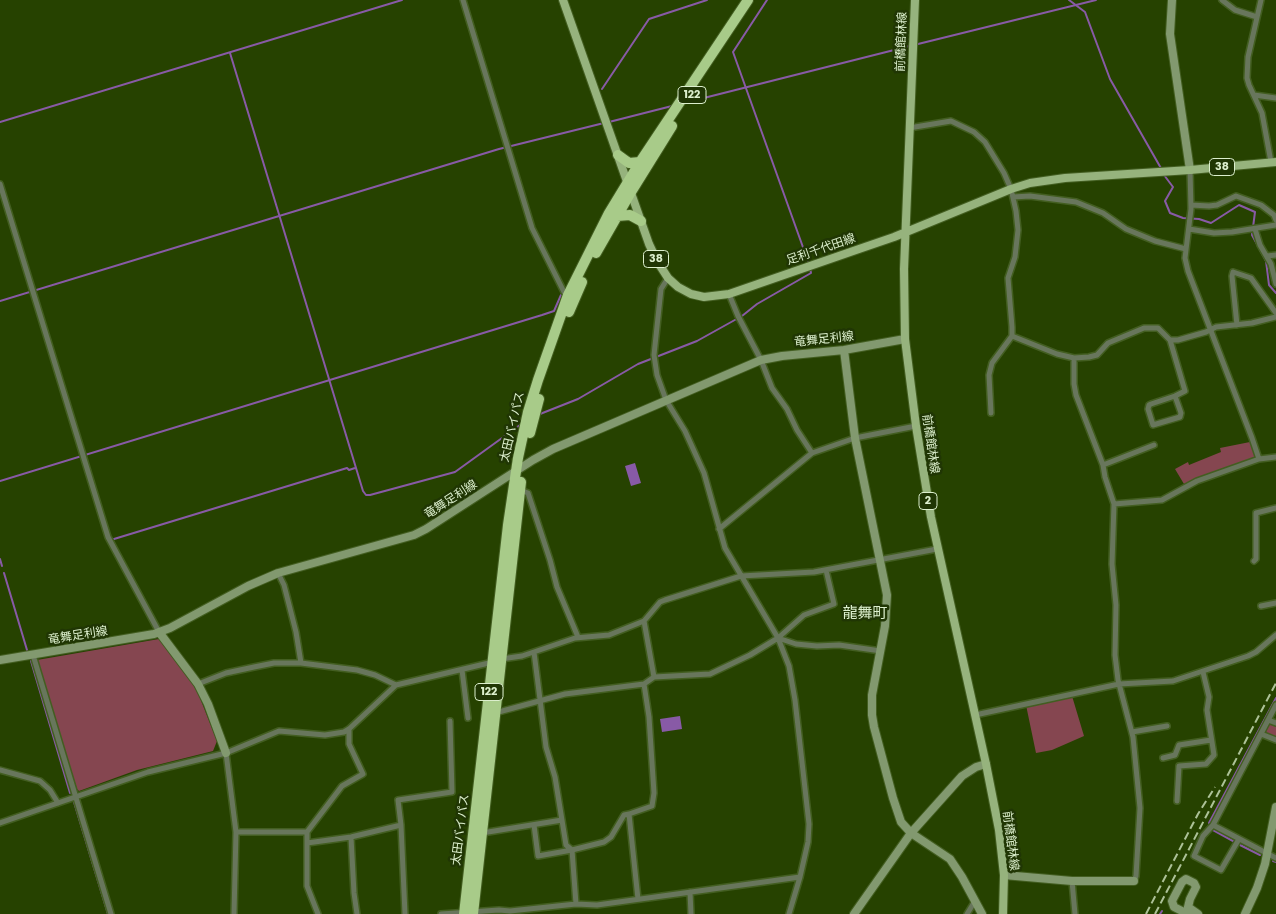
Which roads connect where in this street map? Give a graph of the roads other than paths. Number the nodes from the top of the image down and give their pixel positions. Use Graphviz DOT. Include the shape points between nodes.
graph roads {
  1 [pos="463,0"];
  2 [pos="563,0"];
  3 [pos="748,0"];
  4 [pos="756,0"];
  5 [pos="915,0"];
  6 [pos="1172,0"];
  7 [pos="1222,0"];
  8 [pos="1261,0"];
  9 [pos="1257,17"];
  10 [pos="1254,95"];
  11 [pos="1276,98"];
  12 [pos="908,128"];
  13 [pos="618,154"];
  14 [pos="1273,159"];
  15 [pos="640,162"];
  16 [pos="1190,170"];
  17 [pos="0,184"];
  18 [pos="629,187"];
  19 [pos="1011,189"];
  20 [pos="1013,197"];
  21 [pos="1191,205"];
  22 [pos="617,216"];
  23 [pos="1276,220"];
  24 [pos="641,221"];
  25 [pos="1276,225"];
  26 [pos="1189,229"];
  27 [pos="1255,229"];
  28 [pos="905,232"];
  29 [pos="1186,249"];
  30 [pos="1276,254"];
  31 [pos="1267,256"];
  32 [pos="668,278"];
  33 [pos="1276,284"];
  34 [pos="729,294"];
  35 [pos="568,295"];
  36 [pos="1276,315"];
  37 [pos="1237,325"];
  38 [pos="1210,329"];
  39 [pos="1012,336"];
  40 [pos="905,340"];
  41 [pos="1170,340"];
  42 [pos="844,350"];
  43 [pos="1074,358"];
  44 [pos="761,360"];
  45 [pos="1175,396"];
  46 [pos="666,400"];
  47 [pos="992,413"];
  48 [pos="916,426"];
  49 [pos="856,438"];
  50 [pos="1154,445"];
  51 [pos="812,453"];
  52 [pos="1276,457"];
  53 [pos="1259,459"];
  54 [pos="1103,464"];
  55 [pos="520,469"];
  56 [pos="520,490"];
  57 [pos="1114,504"];
  58 [pos="1276,508"];
  59 [pos="719,529"];
  60 [pos="937,549"];
  61 [pos="880,559"];
  62 [pos="1254,561"];
  63 [pos="826,570"];
  64 [pos="278,573"];
  65 [pos="741,576"];
  66 [pos="1276,603"];
  67 [pos="1261,606"];
  68 [pos="644,621"];
  69 [pos="159,632"];
  70 [pos="1276,635"];
  71 [pos="578,637"];
  72 [pos="778,638"];
  73 [pos="880,651"];
  74 [pos="534,652"];
  75 [pos="33,655"];
  76 [pos="0,660"];
  77 [pos="496,661"];
  78 [pos="301,663"];
  79 [pos="462,670"];
  80 [pos="1203,672"];
  81 [pos="654,677"];
  82 [pos="198,684"];
  83 [pos="396,684"];
  84 [pos="644,684"];
  85 [pos="1119,684"];
  86 [pos="541,702"];
  87 [pos="1276,705"];
  88 [pos="495,713"];
  89 [pos="975,715"];
  90 [pos="468,718"];
  91 [pos="1268,720"];
  92 [pos="450,721"];
  93 [pos="1276,723"];
  94 [pos="1167,726"];
  95 [pos="349,729"];
  96 [pos="1132,732"];
  97 [pos="1261,734"];
  98 [pos="1212,740"];
  99 [pos="1276,740"];
  100 [pos="226,753"];
  101 [pos="1163,758"];
  102 [pos="986,764"];
  103 [pos="0,770"];
  104 [pos="76,796"];
  105 [pos="1178,801"];
  106 [pos="58,803"];
  107 [pos="1276,807"];
  108 [pos="629,814"];
  109 [pos="562,820"];
  110 [pos="0,823"];
  111 [pos="401,825"];
  112 [pos="534,825"];
  113 [pos="1213,825"];
  114 [pos="236,832"];
  115 [pos="307,832"];
  116 [pos="482,833"];
  117 [pos="911,833"];
  118 [pos="352,837"];
  119 [pos="1239,839"];
  120 [pos="307,842"];
  121 [pos="572,850"];
  122 [pos="1267,854"];
  123 [pos="1276,858"];
  124 [pos="1004,874"];
  125 [pos="800,877"];
  126 [pos="1072,881"];
  127 [pos="1134,881"];
  128 [pos="690,892"];
  129 [pos="638,899"];
  130 [pos="975,901"];
  131 [pos="576,904"];
  132 [pos="468,913"];
  133 [pos="111,914"];
  134 [pos="234,914"];
  135 [pos="318,914"];
  136 [pos="357,914"];
  137 [pos="405,914"];
  138 [pos="441,914"];
  139 [pos="692,914"];
  140 [pos="788,914"];
  141 [pos="854,914"];
  142 [pos="967,914"];
  143 [pos="982,914"];
  144 [pos="1003,914"];
  145 [pos="1075,914"];
  146 [pos="1188,914"];
  147 [pos="1198,914"];
  148 [pos="1245,914"];
  1 -- 35 [label="street" via="532,228"];
  2 -- 13 [label="main road, 足利千代田線 / 38"];
  3 -- 15 [label="highway, 太田バイパス / 122"];
  4 -- 18 [label="highway, 太田バイパス / 122"];
  5 -- 12 [label="main road, 前橋館林線 / 2"];
  6 -- 16 [label="street" via="1170,34"];
  7 -- 9 [label="street" via="1235,10"];
  8 -- 9 [label="street"];
  9 -- 10 [label="street" via="1247,67 1247,78"];
  10 -- 11 [label="street"];
  10 -- 14 [label="street" via="1262,113"];
  12 -- 19 [label="street" via="951,121 974,132 985,142"];
  12 -- 28 [label="main road, 前橋館林線 / 2"];
  13 -- 15 [label="highway" via="628,162"];
  13 -- 18 [label="main road, 足利千代田線 / 38"];
  14 -- 16 [label="main road, 足利千代田線 / 38"];
  15 -- 18 [label="highway, 太田バイパス / 122"];
  16 -- 19 [label="main road, 足利千代田線 / 38" via="1055,178"];
  16 -- 21 [label="street"];
  17 -- 69 [label="street" via="108,537"];
  18 -- 22 [label="highway, 太田バイパス / 122"];
  18 -- 24 [label="main road, 足利千代田線 / 38"];
  18 -- 35 [label="highway, 太田バイパス / 122" via="605,220"];
  19 -- 20 [label="street"];
  19 -- 28 [label="main road, 足利千代田線 / 38"];
  20 -- 29 [label="street" via="1076,202 1103,213 1130,231"];
  20 -- 39 [label="street" via="1018,230 1015,257 1008,278"];
  21 -- 23 [label="street" via="1217,205 1236,196 1261,205"];
  21 -- 26 [label="street"];
  22 -- 24 [label="highway" via="630,215"];
  22 -- 55 [label="highway, 太田バイパス / 122" via="570,309 545,380"];
  24 -- 32 [label="main road, 足利千代田線 / 38" via="657,261"];
  25 -- 27 [label="street"];
  26 -- 27 [label="street" via="1214,233"];
  26 -- 29 [label="street"];
  27 -- 31 [label="street"];
  28 -- 34 [label="main road, 足利千代田線 / 38"];
  28 -- 40 [label="main road, 前橋館林線 / 2"];
  29 -- 38 [label="street" via="1188,271"];
  30 -- 31 [label="street"];
  31 -- 33 [label="street"];
  32 -- 34 [label="main road, 足利千代田線 / 38" via="691,294 704,297"];
  32 -- 46 [label="street" via="661,288 654,355"];
  34 -- 44 [label="street"];
  35 -- 55 [label="highway, 太田バイパス / 122" via="528,412"];
  36 -- 37 [label="street" via="1252,324"];
  36 -- 37 [label="street" via="1251,278 1233,272"];
  37 -- 38 [label="street"];
  38 -- 41 [label="street"];
  38 -- 53 [label="street"];
  39 -- 43 [label="street"];
  39 -- 47 [label="street" via="992,363 989,375"];
  40 -- 42 [label="street, 竜舞足利線"];
  40 -- 48 [label="main road, 前橋館林線 / 2"];
  41 -- 43 [label="street" via="1158,328 1144,328 1108,343 1097,355"];
  41 -- 45 [label="street" via="1185,391"];
  42 -- 44 [label="street, 竜舞足利線"];
  42 -- 49 [label="street"];
  43 -- 54 [label="street" via="1076,395"];
  44 -- 46 [label="street, 竜舞足利線"];
  44 -- 51 [label="street" via="772,388"];
  45 -- 45 [label="street" via="1149,405 1153,425 1180,417"];
  46 -- 55 [label="street, 竜舞足利線" via="553,449"];
  46 -- 59 [label="street" via="685,431 704,473"];
  48 -- 49 [label="street"];
  48 -- 60 [label="main road, 前橋館林線 / 2"];
  49 -- 51 [label="street"];
  49 -- 61 [label="street"];
  50 -- 54 [label="street"];
  51 -- 59 [label="street"];
  52 -- 53 [label="street"];
  53 -- 57 [label="street" via="1196,480 1162,500"];
  54 -- 57 [label="street"];
  55 -- 56 [label="highway, 太田バイパス / 122"];
  55 -- 64 [label="street, 竜舞足利線" via="414,535"];
  55 -- 77 [label="highway, 太田バイパス / 122" via="508,525"];
  56 -- 71 [label="street" via="528,493 557,587"];
  56 -- 77 [label="highway, 太田バイパス / 122"];
  57 -- 85 [label="street" via="1112,564"];
  58 -- 62 [label="street" via="1256,513"];
  59 -- 65 [label="street" via="725,548"];
  60 -- 61 [label="street"];
  60 -- 89 [label="main road, 前橋館林線 / 2"];
  61 -- 63 [label="street"];
  61 -- 73 [label="street" via="887,595"];
  63 -- 65 [label="street"];
  63 -- 72 [label="street" via="834,604 804,615"];
  64 -- 69 [label="street, 竜舞足利線"];
  64 -- 78 [label="street" via="284,585"];
  65 -- 68 [label="street" via="660,602"];
  65 -- 72 [label="street"];
  66 -- 67 [label="street"];
  68 -- 71 [label="street" via="609,635"];
  68 -- 81 [label="street"];
  69 -- 75 [label="street, 竜舞足利線"];
  69 -- 82 [label="street"];
  70 -- 80 [label="street" via="1256,652"];
  71 -- 74 [label="street"];
  72 -- 73 [label="street" via="796,644 840,645"];
  72 -- 81 [label="street" via="710,674"];
  72 -- 125 [label="street" via="789,666 809,824"];
  73 -- 117 [label="street" via="872,715 898,814"];
  74 -- 77 [label="street"];
  74 -- 86 [label="street"];
  75 -- 76 [label="street, 竜舞足利線"];
  75 -- 104 [label="street"];
  77 -- 79 [label="street"];
  77 -- 88 [label="highway, 太田バイパス / 122"];
  77 -- 132 [label="highway, 太田バイパス / 122"];
  78 -- 82 [label="street" via="254,667"];
  78 -- 83 [label="street" via="357,670"];
  79 -- 83 [label="street"];
  79 -- 90 [label="street"];
  80 -- 85 [label="street" via="1173,681"];
  80 -- 98 [label="street" via="1209,697 1207,710"];
  81 -- 84 [label="street"];
  82 -- 100 [label="street"];
  83 -- 95 [label="street"];
  84 -- 86 [label="street" via="565,694"];
  84 -- 108 [label="street" via="654,798 650,808"];
  85 -- 89 [label="street"];
  85 -- 96 [label="street"];
  86 -- 88 [label="street"];
  86 -- 109 [label="street" via="546,747"];
  87 -- 91 [label="street"];
  88 -- 116 [label="highway, 太田バイパス / 122"];
  89 -- 102 [label="main road, 前橋館林線 / 2"];
  91 -- 93 [label="street"];
  91 -- 97 [label="street"];
  92 -- 111 [label="street" via="452,792 398,800"];
  94 -- 96 [label="street"];
  95 -- 100 [label="street" via="325,735 279,731"];
  95 -- 115 [label="street" via="349,744 363,774 342,786"];
  96 -- 127 [label="street" via="1140,808"];
  97 -- 99 [label="street"];
  97 -- 113 [label="street"];
  98 -- 101 [label="street" via="1179,745 1175,754"];
  98 -- 105 [label="street" via="1214,755 1206,764 1178,766"];
  100 -- 104 [label="street" via="158,769"];
  100 -- 114 [label="street"];
  102 -- 117 [label="street" via="962,776"];
  102 -- 124 [label="main road, 前橋館林線 / 2"];
  103 -- 106 [label="street" via="40,781"];
  104 -- 106 [label="street"];
  104 -- 133 [label="street"];
  106 -- 110 [label="street"];
  107 -- 122 [label="street"];
  108 -- 121 [label="street" via="624,815 611,837 604,842"];
  108 -- 129 [label="street"];
  109 -- 112 [label="street"];
  109 -- 121 [label="street" via="566,845"];
  111 -- 118 [label="street"];
  111 -- 137 [label="street"];
  112 -- 116 [label="street"];
  112 -- 121 [label="street" via="538,856"];
  113 -- 119 [label="street"];
  113 -- 119 [label="street" via="1203,836 1195,857 1221,870"];
  114 -- 115 [label="street"];
  114 -- 134 [label="street"];
  115 -- 120 [label="street"];
  116 -- 132 [label="highway, 太田バイパス / 122"];
  117 -- 130 [label="street" via="950,859"];
  117 -- 141 [label="street"];
  118 -- 120 [label="street"];
  118 -- 136 [label="street"];
  119 -- 122 [label="street"];
  120 -- 135 [label="street" via="307,886"];
  121 -- 131 [label="street"];
  122 -- 123 [label="street"];
  122 -- 148 [label="street"];
  124 -- 126 [label="street"];
  124 -- 144 [label="main road, 前橋館林線 / 2"];
  125 -- 128 [label="street"];
  125 -- 140 [label="street"];
  126 -- 127 [label="street"];
  126 -- 145 [label="street"];
  128 -- 129 [label="street"];
  128 -- 139 [label="street"];
  129 -- 131 [label="street" via="596,905"];
  130 -- 142 [label="street"];
  130 -- 143 [label="street"];
  131 -- 132 [label="street"];
  132 -- 138 [label="street"];
  146 -- 147 [label="street" via="1174,907 1172,901 1186,879 1196,887 1188,907"];
}
